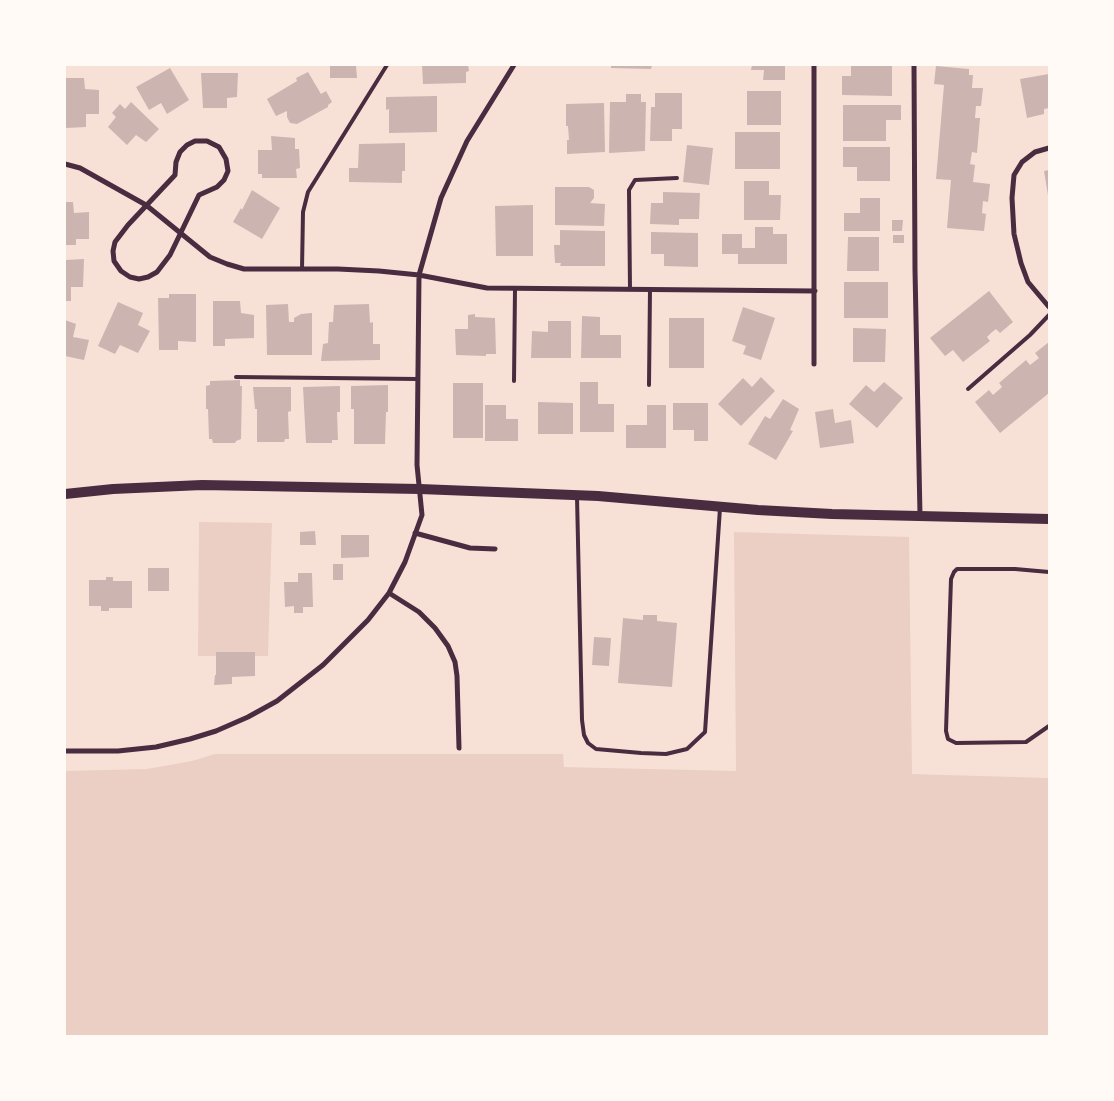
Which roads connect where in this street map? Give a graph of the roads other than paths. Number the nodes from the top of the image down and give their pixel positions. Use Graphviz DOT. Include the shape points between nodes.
graph roads {
  1 [pos="386,65"];
  2 [pos="514,65"];
  3 [pos="814,65"];
  4 [pos="914,65"];
  5 [pos="1049,148"];
  6 [pos="65,164"];
  7 [pos="677,178"];
  8 [pos="146,205"];
  9 [pos="181,234"];
  10 [pos="302,269"];
  11 [pos="419,275"];
  12 [pos="515,289"];
  13 [pos="630,289"];
  14 [pos="650,289"];
  15 [pos="815,291"];
  16 [pos="1049,308"];
  17 [pos="1049,315"];
  18 [pos="814,364"];
  19 [pos="236,377"];
  20 [pos="418,379"];
  21 [pos="514,381"];
  22 [pos="649,385"];
  23 [pos="968,389"];
  24 [pos="420,489"];
  25 [pos="65,494"];
  26 [pos="576,495"];
  27 [pos="720,507"];
  28 [pos="920,516"];
  29 [pos="1049,519"];
  30 [pos="415,533"];
  31 [pos="495,549"];
  32 [pos="1049,572"];
  33 [pos="389,593"];
  34 [pos="1049,726"];
  35 [pos="458,748"];
  36 [pos="65,751"];
  1 -- 10 [label="lane" via="308,192 303,212"];
  2 -- 11 [label="street" via="467,141 441,198"];
  3 -- 15 [label="street"];
  4 -- 28 [label="street"];
  5 -- 16 [label="street" via="1035,152 1022,162 1014,175 1012,198 1014,234 1021,263 1028,282"];
  6 -- 8 [label="street" via="80,168"];
  7 -- 13 [label="lane" via="635,180 629,190"];
  8 -- 9 [label="street"];
  8 -- 9 [label="street" via="115,242 114,260 121,271 130,277 148,278 170,255"];
  8 -- 9 [label="street" via="175,175 176,162 186,145 207,141 219,147 226,158 228,171 217,187 199,195"];
  9 -- 10 [label="street" via="210,257 244,269"];
  10 -- 11 [label="street"];
  11 -- 12 [label="street" via="488,288"];
  11 -- 20 [label="street"];
  12 -- 13 [label="street"];
  12 -- 21 [label="lane"];
  13 -- 14 [label="street"];
  14 -- 15 [label="street"];
  14 -- 22 [label="lane"];
  15 -- 18 [label="street"];
  17 -- 23 [label="lane" via="1030,336"];
  19 -- 20 [label="lane"];
  20 -- 24 [label="street" via="417,465"];
  24 -- 25 [label="main road" via="202,485"];
  24 -- 26 [label="main road"];
  24 -- 30 [label="street" via="422,515"];
  26 -- 27 [label="main road"];
  26 -- 27 [label="lane" via="584,735 596,748 641,753 666,754 687,749 705,732"];
  27 -- 28 [label="main road"];
  28 -- 29 [label="main road"];
  30 -- 31 [label="street" via="470,548"];
  30 -- 33 [label="street"];
  32 -- 34 [label="lane" via="1015,569 957,569 954,572 951,579 946,731 948,739 956,743 1020,742 1031,740"];
  33 -- 35 [label="street" via="418,612 448,646 457,676"];
  33 -- 36 [label="street" via="346,644 277,700 248,717 216,731 156,747"];
}
